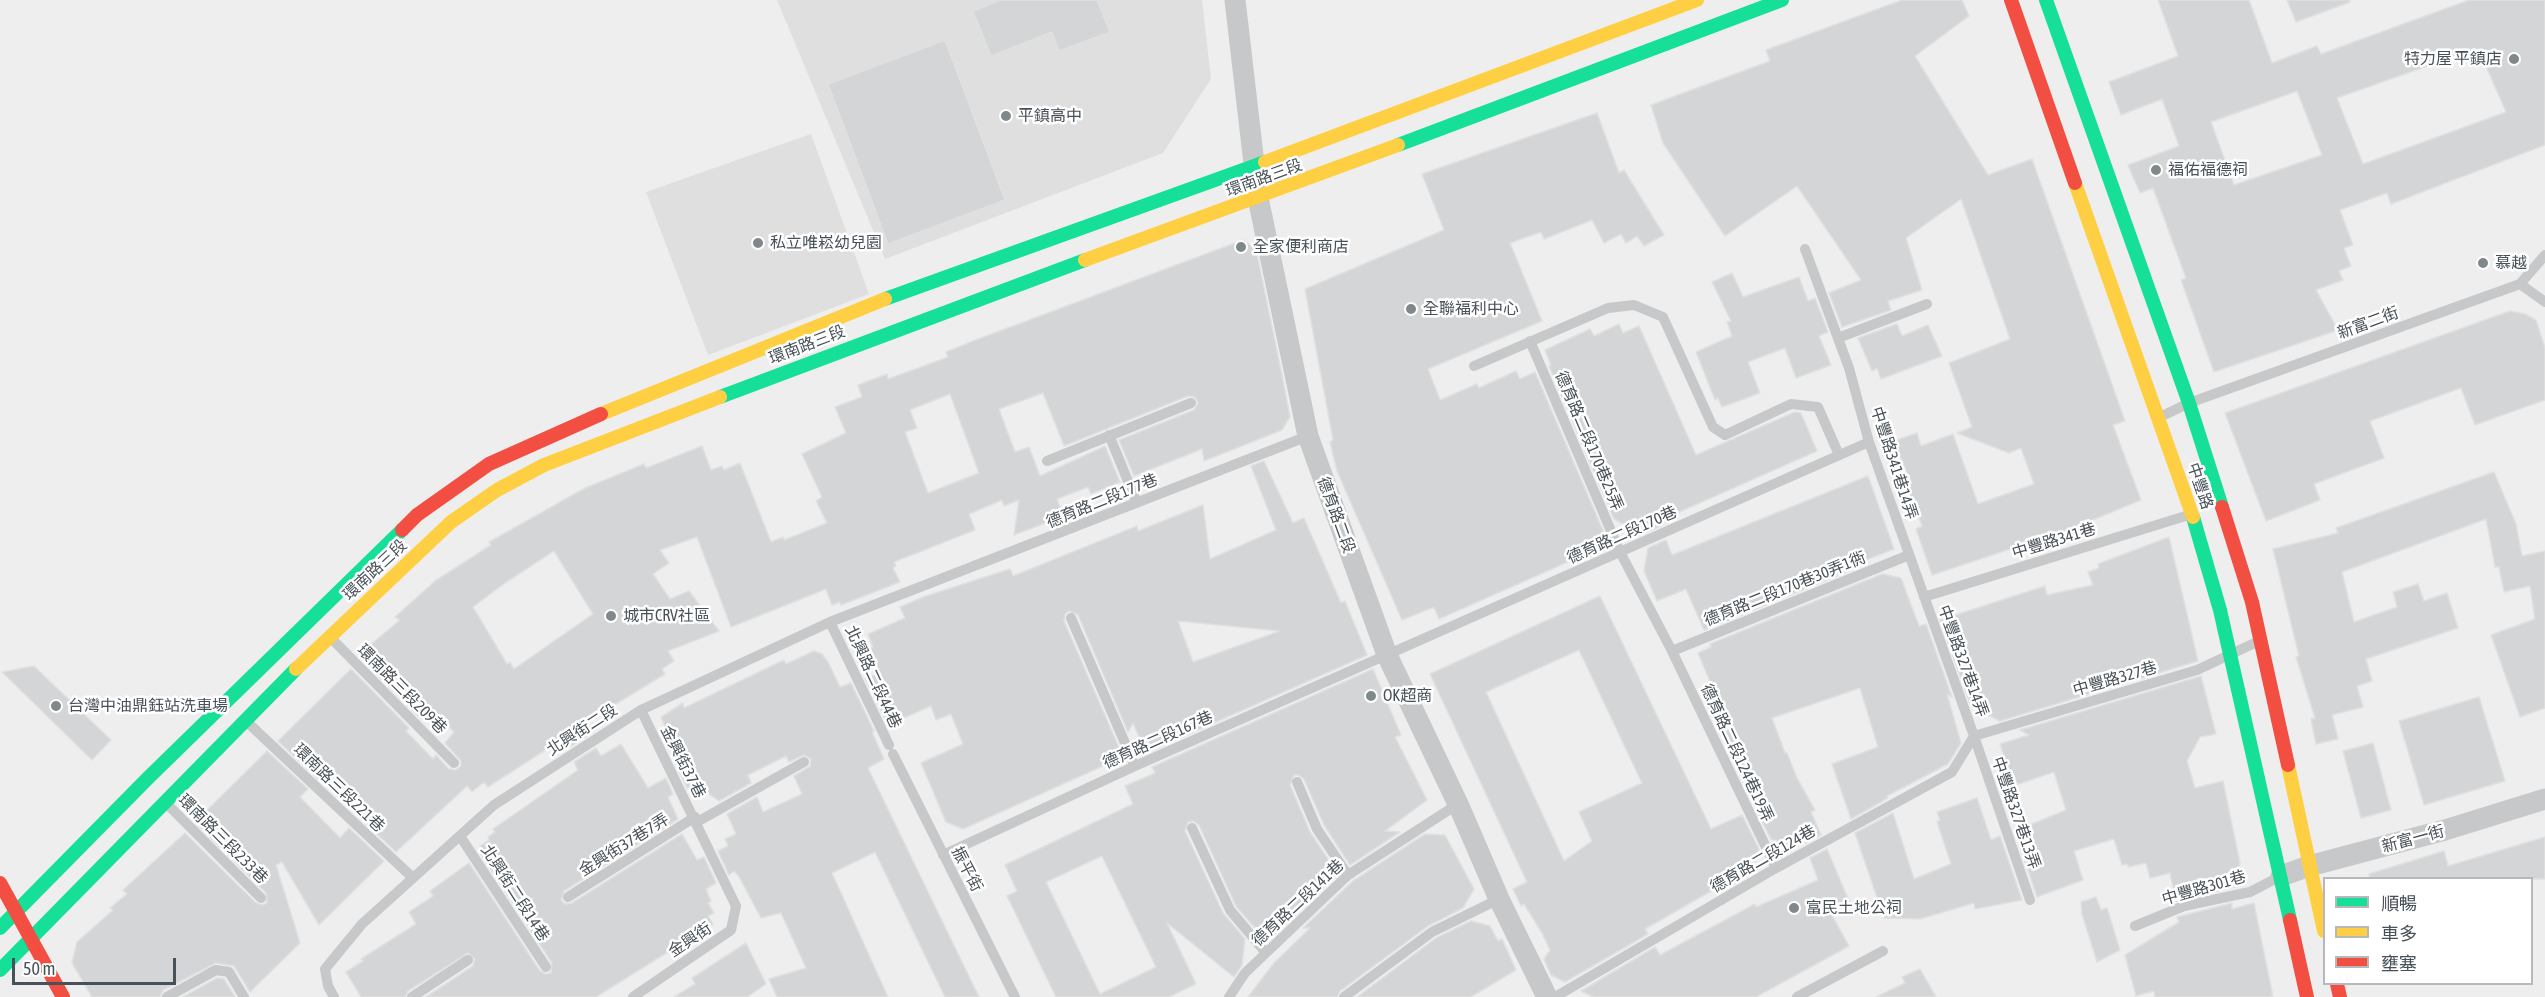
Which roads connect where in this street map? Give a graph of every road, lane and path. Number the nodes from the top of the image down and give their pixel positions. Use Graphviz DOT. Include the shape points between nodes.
graph roads {
  1 [pos="1235,0"];
  2 [pos="1697,0"];
  3 [pos="1782,0"];
  4 [pos="2011,0"];
  5 [pos="2046,0"];
  6 [pos="1254,166"];
  7 [pos="1258,198"];
  8 [pos="1805,249"];
  9 [pos="2545,255"];
  10 [pos="2520,284"];
  11 [pos="2545,302"];
  12 [pos="1927,304"];
  13 [pos="1838,338"];
  14 [pos="1530,341"];
  15 [pos="1474,366"];
  16 [pos="1191,403"];
  17 [pos="2189,403"];
  18 [pos="2159,417"];
  19 [pos="1109,435"];
  20 [pos="1308,436"];
  21 [pos="1869,442"];
  22 [pos="1839,455"];
  23 [pos="1047,460"];
  24 [pos="1137,503"];
  25 [pos="2192,514"];
  26 [pos="1620,552"];
  27 [pos="1909,555"];
  28 [pos="905,592"];
  29 [pos="1924,597"];
  30 [pos="1071,618"];
  31 [pos="830,622"];
  32 [pos="329,636"];
  33 [pos="2260,641"];
  34 [pos="1672,651"];
  35 [pos="2229,653"];
  36 [pos="1387,655"];
  37 [pos="640,710"];
  38 [pos="245,719"];
  39 [pos="1974,736"];
  40 [pos="891,749"];
  41 [pos="804,762"];
  42 [pos="454,763"];
  43 [pos="1135,766"];
  44 [pos="1297,782"];
  45 [pos="2545,799"];
  46 [pos="164,801"];
  47 [pos="1458,804"];
  48 [pos="697,822"];
  49 [pos="1192,828"];
  50 [pos="460,836"];
  51 [pos="943,855"];
  52 [pos="2309,866"];
  53 [pos="1776,868"];
  54 [pos="1348,875"];
  55 [pos="2281,876"];
  56 [pos="413,878"];
  57 [pos="0,883"];
  58 [pos="568,897"];
  59 [pos="261,898"];
  60 [pos="1499,899"];
  61 [pos="2030,900"];
  62 [pos="15,912"];
  63 [pos="2323,924"];
  64 [pos="2135,926"];
  65 [pos="0,928"];
  66 [pos="28,938"];
  67 [pos="1883,951"];
  68 [pos="1266,953"];
  69 [pos="468,960"];
  70 [pos="546,967"];
  71 [pos="0,970"];
  72 [pos="635,996"];
  73 [pos="63,997"];
  74 [pos="167,997"];
  75 [pos="244,997"];
  76 [pos="334,997"];
  77 [pos="412,997"];
  78 [pos="1015,997"];
  79 [pos="1229,997"];
  80 [pos="1344,997"];
  81 [pos="1547,997"];
  82 [pos="1555,997"];
  83 [pos="1797,997"];
  84 [pos="2307,997"];
  1 -- 6 [label="street, 德育路二段"];
  2 -- 6 [label="main road, 環南路三段"];
  3 -- 7 [label="main road, 環南路三段"];
  4 -- 18 [label="main road, 中豐路"];
  5 -- 17 [label="main road, 中豐路"];
  6 -- 7 [label="street, 德育路二段"];
  6 -- 62 [label="main road, 環南路三段" via="868,305 489,464 417,515"];
  7 -- 20 [label="street, 德育路二段"];
  7 -- 32 [label="main road, 環南路三段" via="947,310 544,465 497,490 451,522"];
  8 -- 13 [label="lane, 中豐路341巷14弄"];
  9 -- 10 [label="lane, 新富二街"];
  10 -- 11 [label="lane"];
  10 -- 17 [label="lane, 新富二街"];
  12 -- 13 [label="lane"];
  13 -- 21 [label="lane, 中豐路341巷14弄"];
  14 -- 15 [label="lane"];
  14 -- 22 [label="lane" via="1608,308 1634,305 1663,318 1713,427 1725,435 1791,404 1818,407"];
  14 -- 26 [label="lane, 德育路二段170巷25弄"];
  16 -- 19 [label="lane"];
  17 -- 18 [label="lane, 新富二街"];
  17 -- 33 [label="main road, 中豐路" via="2252,602"];
  18 -- 25 [label="main road, 中豐路"];
  19 -- 23 [label="lane"];
  19 -- 24 [label="lane"];
  20 -- 24 [label="lane, 德育路二段177巷"];
  20 -- 36 [label="street, 德育路二段"];
  21 -- 22 [label="lane, 德育路二段170巷"];
  21 -- 27 [label="lane, 中豐路341巷14弄"];
  22 -- 26 [label="lane, 德育路二段170巷"];
  24 -- 28 [label="lane, 德育路二段177巷"];
  25 -- 29 [label="lane, 中豐路341巷"];
  25 -- 35 [label="main road, 中豐路"];
  26 -- 34 [label="lane, 德育路二段170巷25弄"];
  26 -- 36 [label="lane, 德育路二段170巷"];
  27 -- 29 [label="lane, 中豐路341巷14弄"];
  27 -- 34 [label="lane, 德育路二段170巷30弄1衖"];
  28 -- 31 [label="lane, 北興街二段"];
  29 -- 39 [label="lane, 中豐路327巷14弄"];
  30 -- 43 [label="lane"];
  31 -- 37 [label="lane, 北興街二段"];
  31 -- 40 [label="lane, 北興路二段44巷"];
  32 -- 38 [label="main road, 環南路三段"];
  32 -- 42 [label="lane, 環南路三段209巷"];
  33 -- 35 [label="lane, 中豐路327巷"];
  33 -- 52 [label="main road, 中豐路"];
  34 -- 53 [label="lane, 德育路二段124巷19弄"];
  35 -- 39 [label="lane, 中豐路327巷" via="2197,670"];
  35 -- 55 [label="main road, 中豐路"];
  36 -- 43 [label="lane, 德育路二段167巷"];
  36 -- 47 [label="street, 德育路二段"];
  37 -- 48 [label="lane, 金興街37巷"];
  37 -- 50 [label="lane, 北興街二段" via="494,805"];
  38 -- 46 [label="main road, 環南路三段"];
  38 -- 56 [label="lane, 環南路三段221巷"];
  39 -- 53 [label="lane, 德育路二段124巷" via="1952,772"];
  39 -- 61 [label="lane, 中豐路327巷13弄"];
  40 -- 51 [label="lane, 振平街"];
  41 -- 48 [label="lane, 金興街37巷7弄"];
  43 -- 51 [label="lane, 德育路二段167巷"];
  44 -- 54 [label="lane" via="1317,829"];
  45 -- 52 [label="street, 新富一街"];
  46 -- 59 [label="lane, 環南路三段233巷"];
  46 -- 66 [label="main road, 環南路三段"];
  47 -- 54 [label="lane, 德育路二段141巷"];
  47 -- 60 [label="street, 德育路二段"];
  48 -- 58 [label="lane, 金興街37巷7弄"];
  48 -- 72 [label="lane, 金興街" via="736,906 731,930"];
  49 -- 68 [label="lane" via="1230,910"];
  50 -- 56 [label="lane, 北興街二段"];
  50 -- 70 [label="lane, 北興街二段14巷"];
  51 -- 78 [label="lane, 振平街"];
  52 -- 55 [label="street, 新富一街"];
  52 -- 63 [label="main road, 中豐路"];
  53 -- 82 [label="lane, 德育路二段124巷"];
  54 -- 68 [label="lane, 德育路二段141巷"];
  55 -- 64 [label="lane, 中豐路301巷" via="2250,892 2184,906"];
  55 -- 84 [label="main road, 中豐路"];
  56 -- 76 [label="lane, 北興街二段" via="362,924 325,969"];
  57 -- 62 [label="main road"];
  60 -- 80 [label="lane" via="1432,933"];
  60 -- 81 [label="street, 德育路二段"];
  62 -- 65 [label="main road, 環南路三段"];
  62 -- 66 [label="main road"];
  66 -- 71 [label="main road, 環南路三段"];
  66 -- 73 [label="main road"];
  67 -- 83 [label="lane"];
  68 -- 79 [label="lane, 德育路二段141巷"];
  69 -- 77 [label="lane"];
  74 -- 75 [label="lane" via="216,970 229,972"];
}
